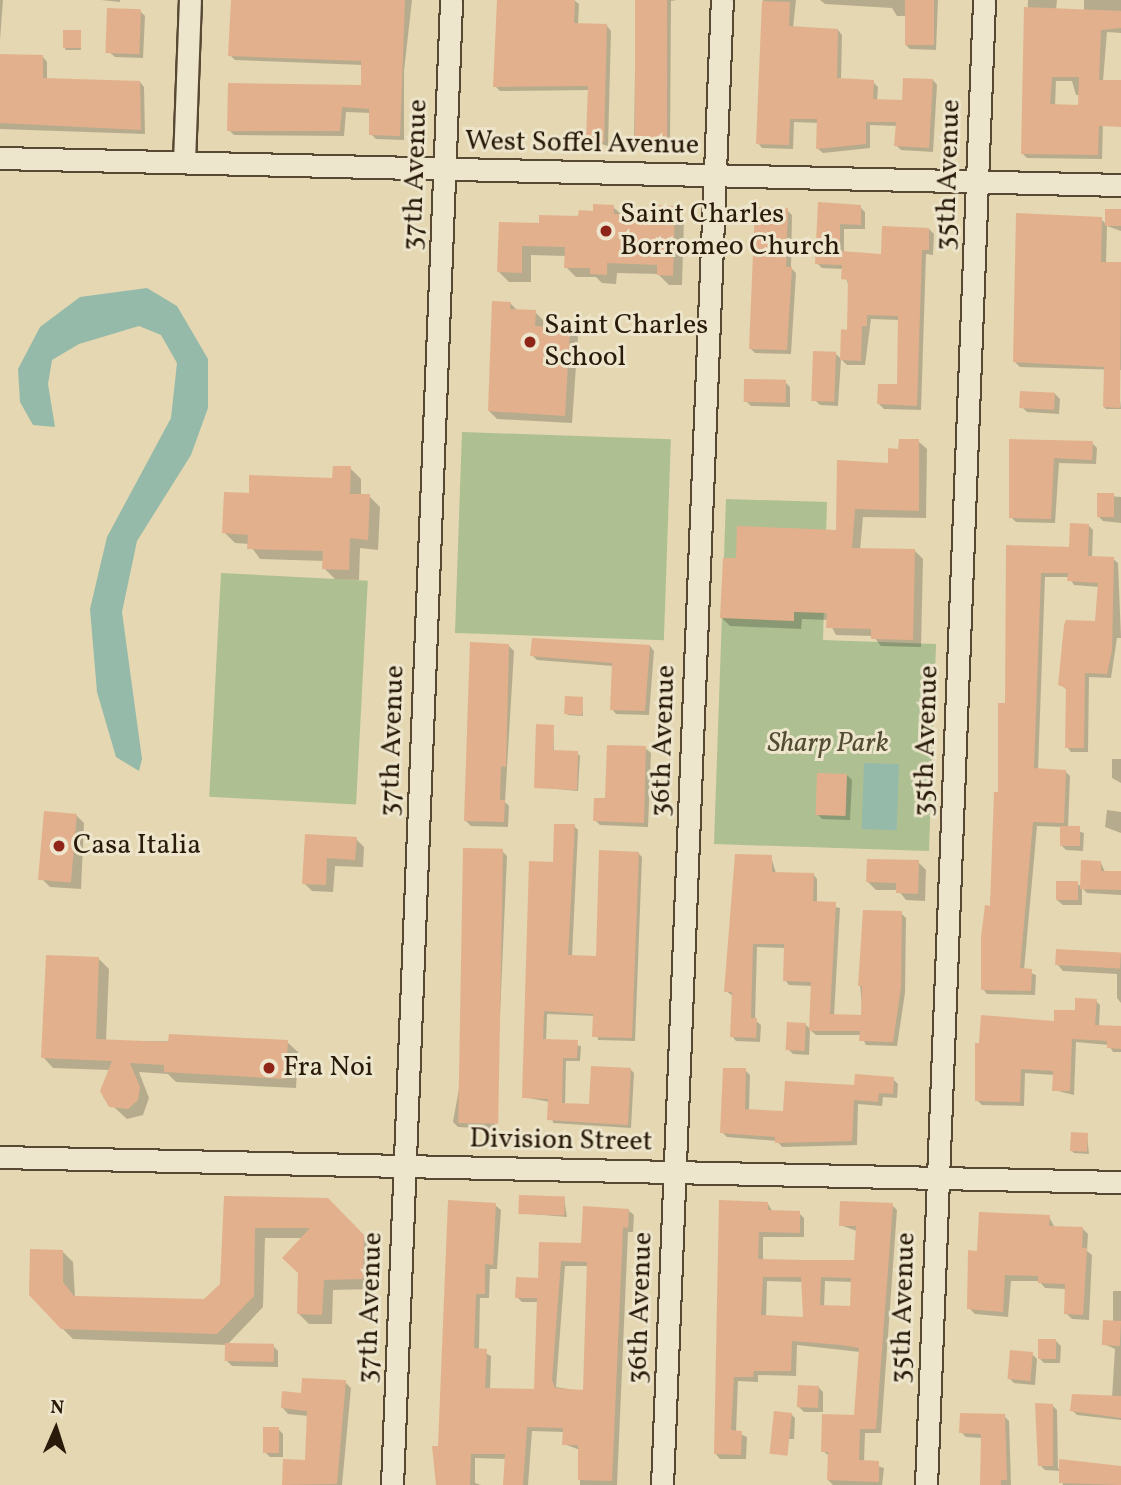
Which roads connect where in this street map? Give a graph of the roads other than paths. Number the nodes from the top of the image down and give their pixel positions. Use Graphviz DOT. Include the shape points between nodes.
graph roads {
  1 [pos="190,0"];
  2 [pos="451,0"];
  3 [pos="722,0"];
  4 [pos="984,0"];
  5 [pos="0,158"];
  6 [pos="184,162"];
  7 [pos="444,169"];
  8 [pos="715,175"];
  9 [pos="977,181"];
  10 [pos="1121,185"];
  11 [pos="0,1157"];
  12 [pos="404,1166"];
  13 [pos="675,1172"];
  14 [pos="938,1178"];
  15 [pos="1121,1182"];
  16 [pos="392,1485"];
  17 [pos="662,1485"];
  18 [pos="926,1485"];
  1 -- 6 [label="street"];
  2 -- 7 [label="street, 37th Avenue"];
  3 -- 8 [label="street, 36th Avenue"];
  4 -- 9 [label="street, 35th Avenue"];
  5 -- 6 [label="street, West Soffel Avenue"];
  6 -- 7 [label="street, West Soffel Avenue"];
  7 -- 8 [label="street, West Soffel Avenue"];
  7 -- 12 [label="street, 37th Avenue"];
  8 -- 9 [label="street, West Soffel Avenue"];
  8 -- 13 [label="street, 36th Avenue"];
  9 -- 10 [label="street, West Soffel Avenue"];
  9 -- 14 [label="street, 35th Avenue"];
  11 -- 12 [label="street, Division Street"];
  12 -- 13 [label="street, Division Street"];
  12 -- 16 [label="street, 37th Avenue"];
  13 -- 14 [label="street, Division Street"];
  13 -- 17 [label="street, 36th Avenue"];
  14 -- 15 [label="street, Division Street"];
  14 -- 18 [label="street, 35th Avenue"];
}
